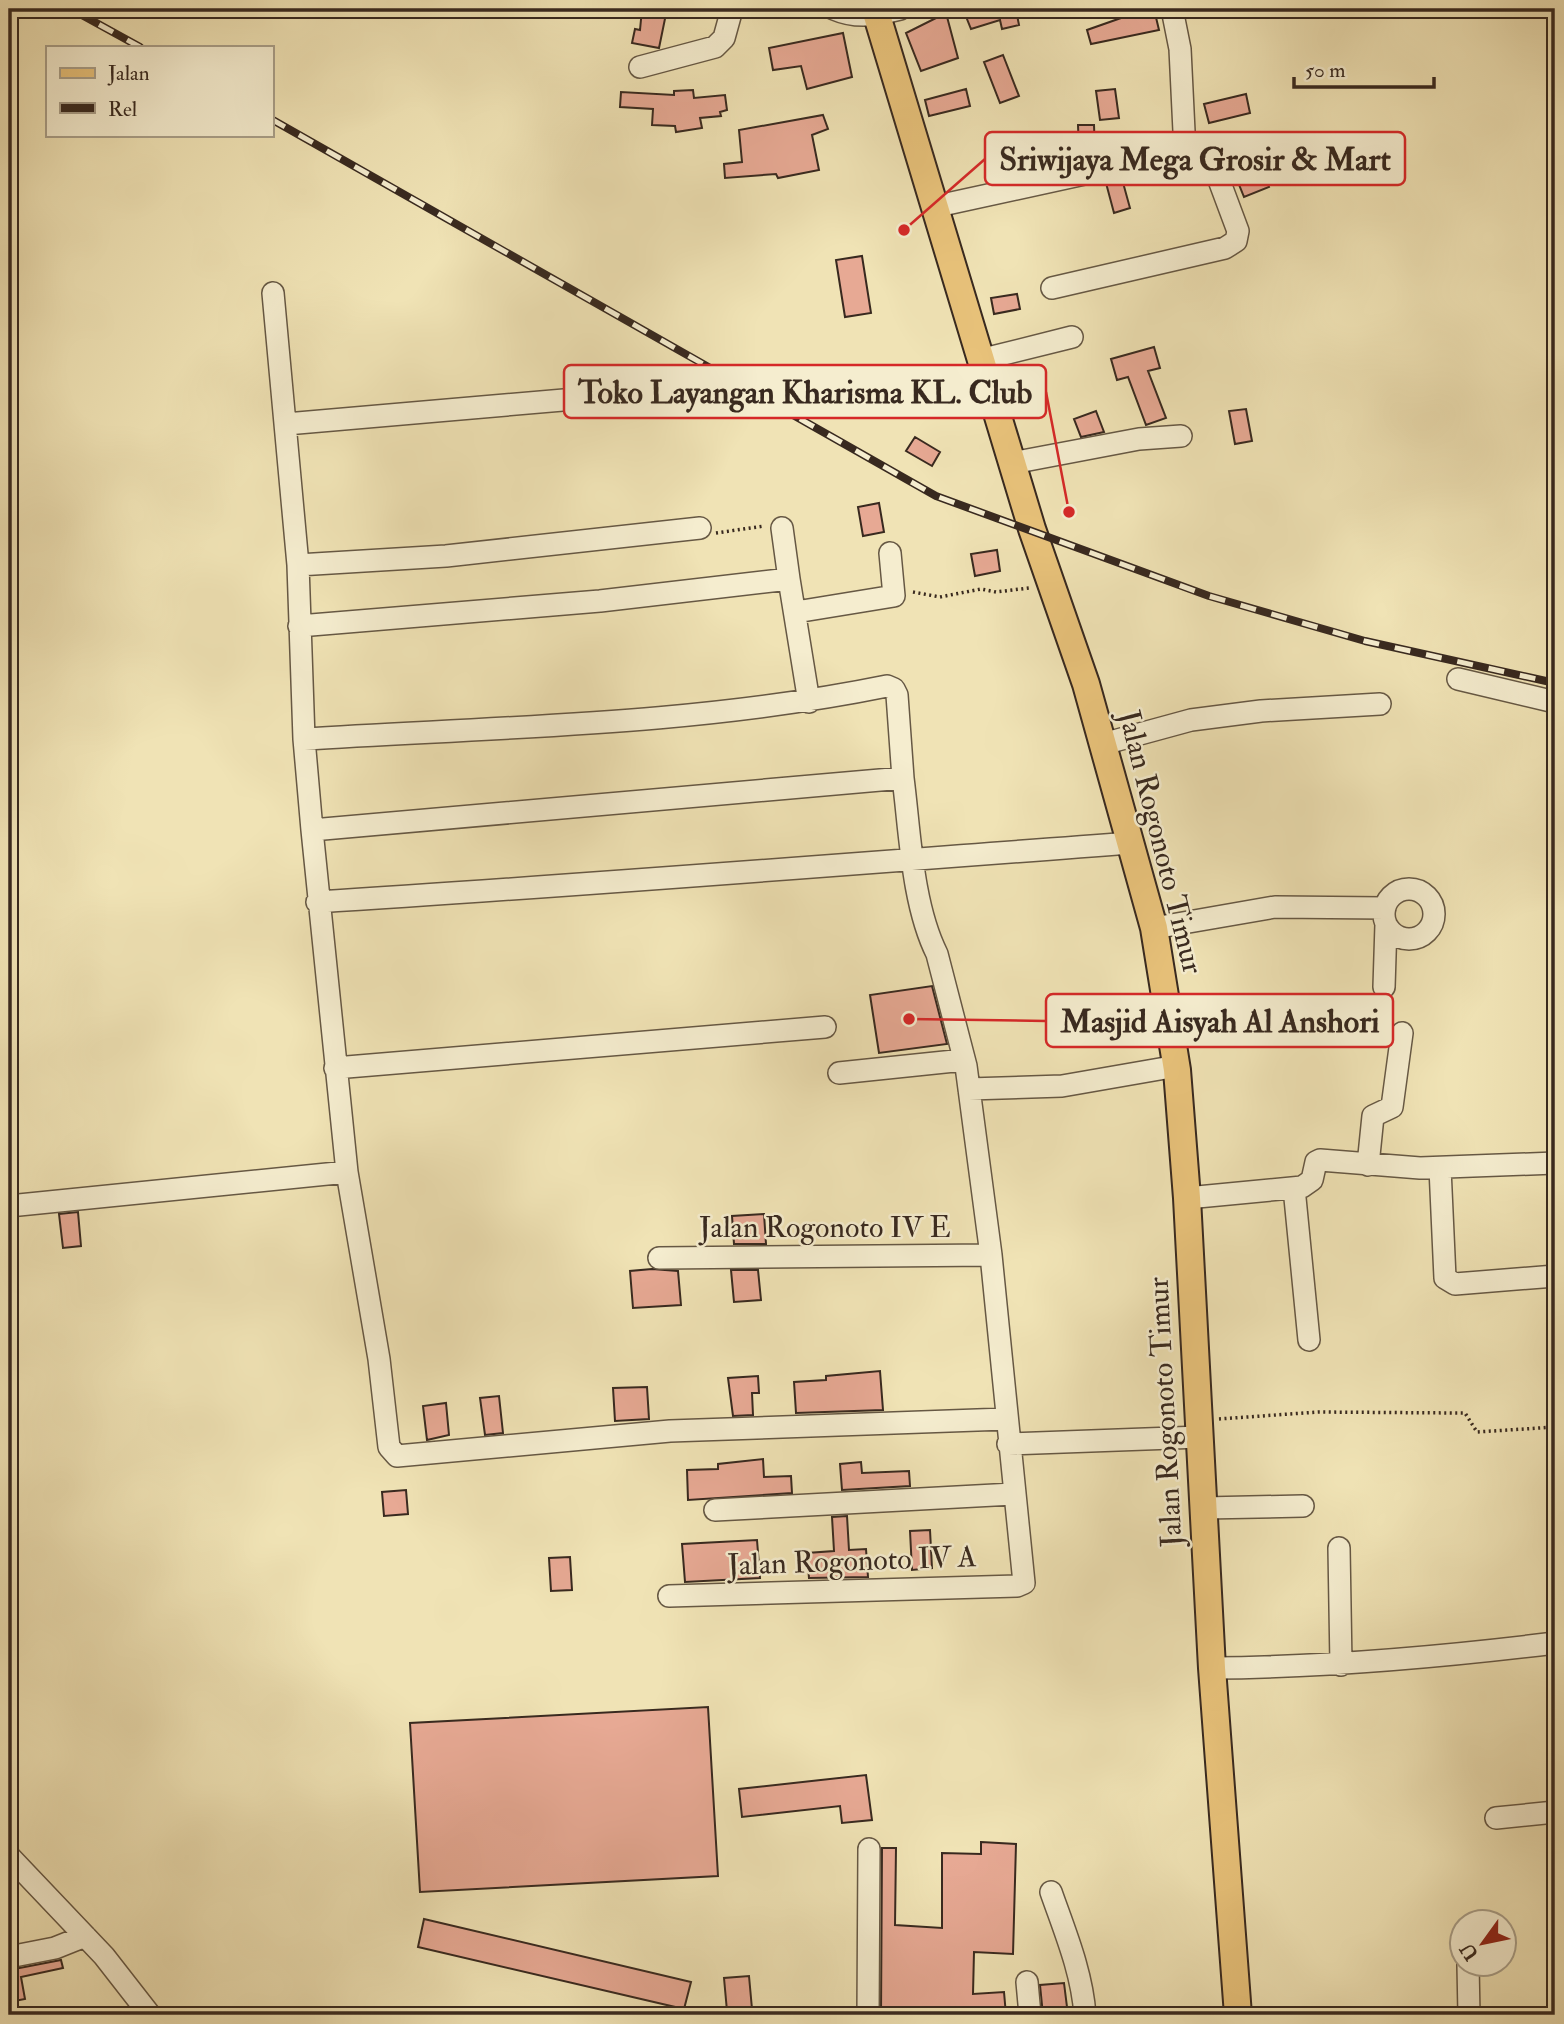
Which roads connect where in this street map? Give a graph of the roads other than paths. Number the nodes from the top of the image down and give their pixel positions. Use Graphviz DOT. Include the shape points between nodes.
graph roads {
  1 [pos="732,9"];
  2 [pos="834,9"];
  3 [pos="1172,9"];
  4 [pos="884,11"];
  5 [pos="640,67"];
  6 [pos="1185,152"];
  7 [pos="933,207"];
  8 [pos="1052,288"];
  9 [pos="272,293"];
  10 [pos="1072,337"];
  11 [pos="980,360"];
  12 [pos="668,391"];
  13 [pos="286,424"];
  14 [pos="1181,436"];
  15 [pos="1012,463"];
  16 [pos="700,528"];
  17 [pos="782,528"];
  18 [pos="890,553"];
  19 [pos="298,565"];
  20 [pos="789,579"];
  21 [pos="796,612"];
  22 [pos="299,626"];
  23 [pos="1458,679"];
  24 [pos="809,702"];
  25 [pos="1555,702"];
  26 [pos="1380,704"];
  27 [pos="304,739"];
  28 [pos="1104,744"];
  29 [pos="904,778"];
  30 [pos="312,830"];
  31 [pos="1132,843"];
  32 [pos="913,859"];
  33 [pos="317,902"];
  34 [pos="1154,928"];
  35 [pos="1384,987"];
  36 [pos="825,1027"];
  37 [pos="1402,1033"];
  38 [pos="964,1060"];
  39 [pos="1177,1066"];
  40 [pos="335,1068"];
  41 [pos="839,1073"];
  42 [pos="969,1089"];
  43 [pos="1555,1163"];
  44 [pos="1368,1165"];
  45 [pos="1440,1168"];
  46 [pos="347,1172"];
  47 [pos="1294,1188"];
  48 [pos="1187,1198"];
  49 [pos="9,1206"];
  50 [pos="990,1255"];
  51 [pos="659,1258"];
  52 [pos="1555,1276"];
  53 [pos="1309,1340"];
  54 [pos="1005,1419"];
  55 [pos="1200,1429"];
  56 [pos="1008,1444"];
  57 [pos="1013,1494"];
  58 [pos="1303,1506"];
  59 [pos="1204,1508"];
  60 [pos="715,1510"];
  61 [pos="1339,1548"];
  62 [pos="669,1596"];
  63 [pos="1555,1643"];
  64 [pos="1341,1665"];
  65 [pos="1213,1668"];
  66 [pos="1555,1812"];
  67 [pos="1496,1818"];
  68 [pos="869,1849"];
  69 [pos="9,1856"];
  70 [pos="1051,1892"];
  71 [pos="85,1936"];
  72 [pos="9,1957"];
  73 [pos="1468,1979"];
  74 [pos="1027,1982"];
  75 [pos="150,2015"];
  76 [pos="868,2015"];
  77 [pos="1030,2015"];
  78 [pos="1085,2015"];
  79 [pos="1238,2015"];
  80 [pos="1469,2015"];
  1 -- 5 [label="street" via="724,38 715,47"];
  2 -- 4 [label="street" via="854,16"];
  3 -- 6 [label="street" via="1180,48"];
  4 -- 7 [label="main road, Jalan Rogonoto Timur"];
  6 -- 7 [label="street"];
  6 -- 8 [label="street" via="1210,156 1238,231 1236,241 1225,248"];
  7 -- 11 [label="main road, Jalan Rogonoto Timur"];
  9 -- 13 [label="street"];
  10 -- 11 [label="street"];
  11 -- 15 [label="main road, Jalan Rogonoto Timur"];
  12 -- 13 [label="street"];
  13 -- 19 [label="street"];
  14 -- 15 [label="street"];
  15 -- 28 [label="main road, Jalan Rogonoto Timur"];
  16 -- 19 [label="street" via="446,556"];
  17 -- 20 [label="street"];
  18 -- 21 [label="street" via="894,596"];
  19 -- 22 [label="street"];
  20 -- 21 [label="street"];
  20 -- 22 [label="street" via="600,601"];
  21 -- 24 [label="street"];
  22 -- 27 [label="street"];
  23 -- 25 [label="street"];
  24 -- 27 [label="street" via="618,720"];
  24 -- 29 [label="street" via="894,689"];
  26 -- 28 [label="street" via="1191,720"];
  27 -- 30 [label="street"];
  28 -- 31 [label="main road, Jalan Rogonoto Timur"];
  29 -- 30 [label="street"];
  29 -- 32 [label="street"];
  30 -- 33 [label="street"];
  31 -- 32 [label="street"];
  31 -- 34 [label="main road, Jalan Rogonoto Timur"];
  32 -- 33 [label="street" via="677,880"];
  32 -- 38 [label="street"];
  33 -- 40 [label="street"];
  34 -- 35 [label="street" via="1275,907 1386,916"];
  34 -- 39 [label="main road, Jalan Rogonoto Timur"];
  36 -- 40 [label="street"];
  37 -- 44 [label="street" via="1392,1107 1373,1116"];
  38 -- 41 [label="street"];
  38 -- 42 [label="street"];
  39 -- 42 [label="street" via="1062,1086"];
  39 -- 48 [label="main road, Jalan Rogonoto Timur"];
  40 -- 46 [label="street"];
  42 -- 50 [label="street"];
  43 -- 45 [label="street"];
  44 -- 45 [label="street"];
  44 -- 47 [label="street" via="1320,1160 1309,1185"];
  45 -- 52 [label="street" via="1445,1278 1455,1284"];
  46 -- 49 [label="street"];
  46 -- 54 [label="street" via="389,1447 397,1456 670,1431"];
  47 -- 48 [label="street"];
  47 -- 53 [label="street"];
  48 -- 55 [label="main road, Jalan Rogonoto Timur"];
  50 -- 51 [label="street, Jalan Rogonoto IV E"];
  50 -- 54 [label="street"];
  54 -- 56 [label="street"];
  55 -- 56 [label="street"];
  55 -- 59 [label="main road, Jalan Rogonoto Timur"];
  56 -- 57 [label="street"];
  57 -- 60 [label="street"];
  57 -- 62 [label="street, Jalan Rogonoto IV A" via="1024,1583 1017,1586"];
  58 -- 59 [label="street"];
  59 -- 65 [label="main road, Jalan Rogonoto Timur"];
  61 -- 64 [label="street"];
  63 -- 64 [label="street"];
  64 -- 65 [label="street"];
  65 -- 79 [label="main road, Jalan Rogonoto Timur"];
  66 -- 67 [label="street"];
  68 -- 76 [label="street"];
  69 -- 71 [label="street"];
  70 -- 78 [label="street" via="1077,1965"];
  71 -- 72 [label="street" via="55,1948"];
  71 -- 75 [label="street"];
  73 -- 80 [label="street"];
  74 -- 77 [label="street"];
}
